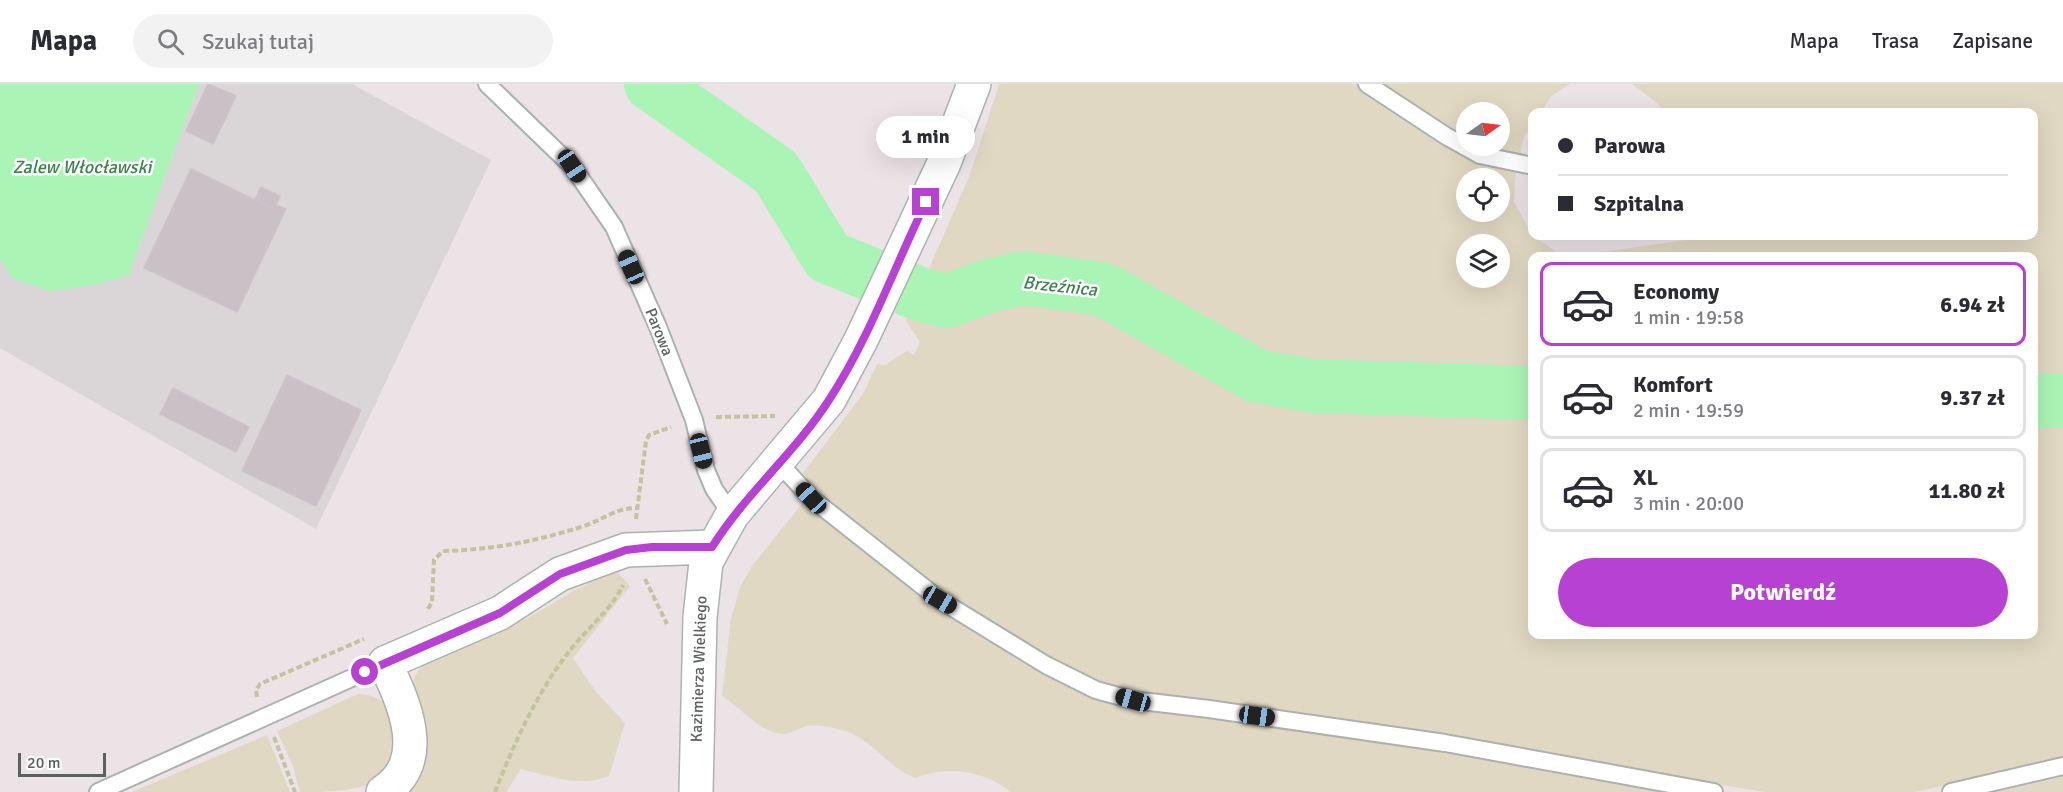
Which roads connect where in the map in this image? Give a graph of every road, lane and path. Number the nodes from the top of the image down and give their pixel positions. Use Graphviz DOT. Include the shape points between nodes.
graph roads {
  1 [pos="487,84"];
  2 [pos="974,84"];
  3 [pos="1367,84"];
  4 [pos="1528,165"];
  5 [pos="781,416"];
  6 [pos="694,420"];
  7 [pos="779,463"];
  8 [pos="732,515"];
  9 [pos="712,547"];
  10 [pos="631,549"];
  11 [pos="668,627"];
  12 [pos="385,663"];
  13 [pos="2063,766"];
  14 [pos="98,792"];
  15 [pos="383,792"];
  16 [pos="495,792"];
  17 [pos="696,792"];
  18 [pos="1714,792"];
  19 [pos="1951,792"];
  1 -- 6 [label="lane, Parowa" via="572,166 614,227"];
  2 -- 7 [label="street, Kazimierza Wielkiego" via="944,163 861,339 829,400"];
  3 -- 4 [label="lane" via="1480,155"];
  5 -- 6 [label="path" via="708,416"];
  6 -- 8 [label="lane, Parowa" via="706,470"];
  6 -- 10 [label="path" via="649,435 646,441"];
  7 -- 8 [label="street, Kazimierza Wielkiego"];
  7 -- 18 [label="lane" via="811,498 940,600 1096,690 1133,700 1445,743"];
  8 -- 9 [label="street, Kazimierza Wielkiego"];
  9 -- 10 [label="street"];
  9 -- 17 [label="street, Kazimierza Wielkiego" via="703,581 700,617"];
  10 -- 11 [label="path"];
  10 -- 12 [label="street" via="560,574 500,613"];
  10 -- 16 [label="path" via="626,579 615,602 569,651 541,692"];
  12 -- 14 [label="lane"];
  12 -- 15 [label="street" via="409,721 410,746 404,771"];
  13 -- 19 [label="lane"];
}
